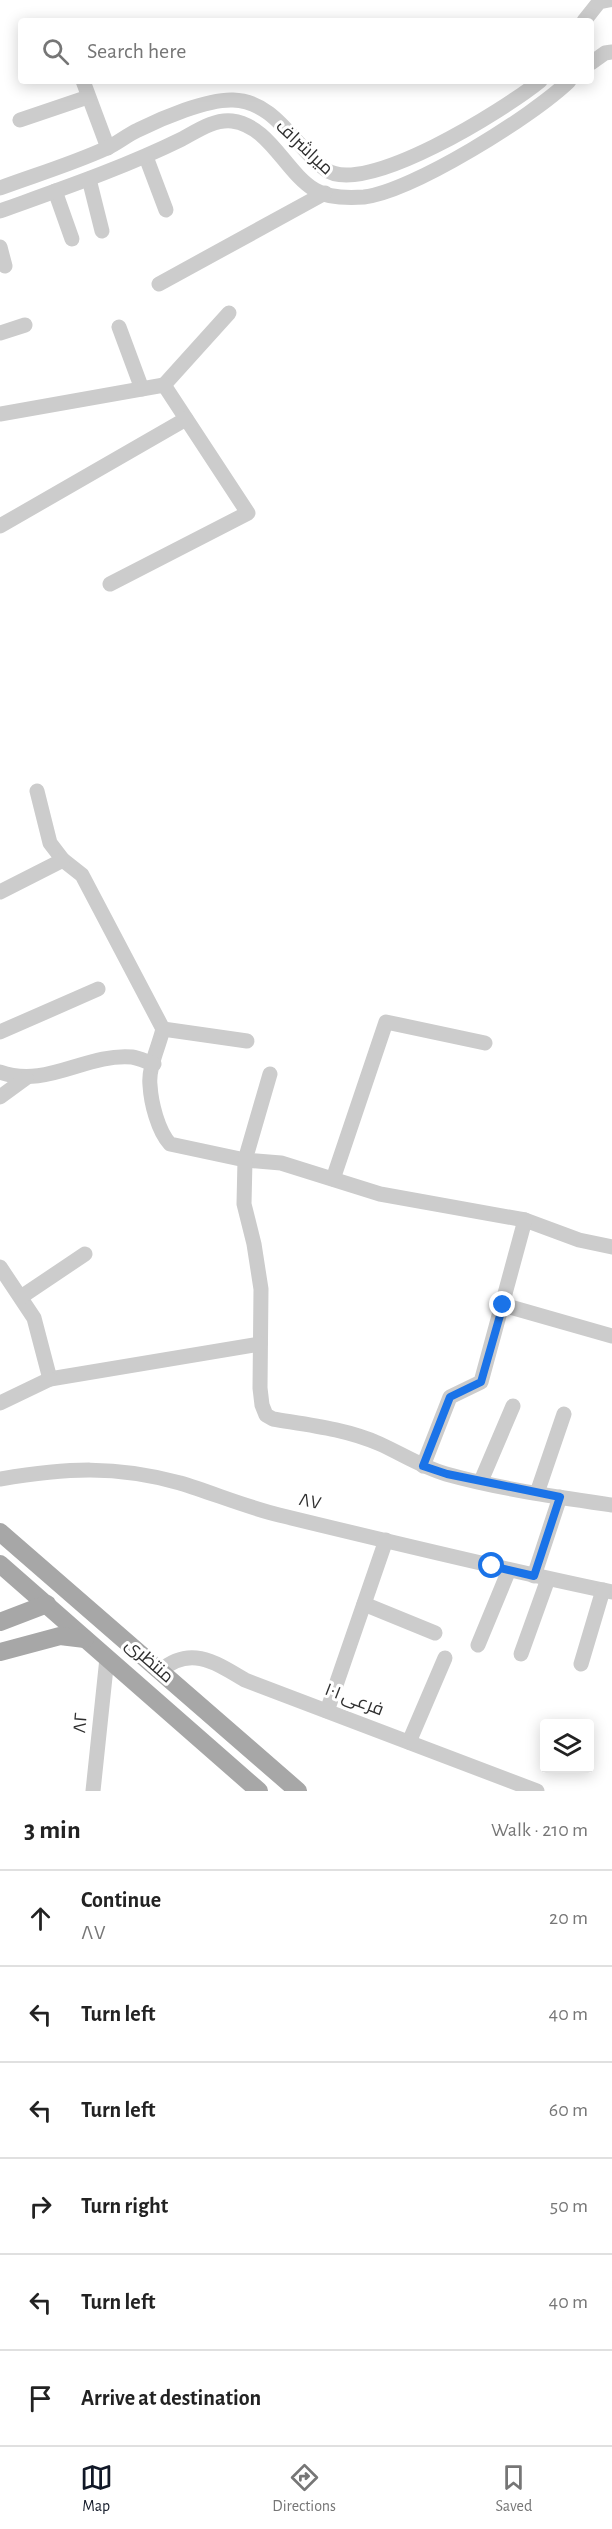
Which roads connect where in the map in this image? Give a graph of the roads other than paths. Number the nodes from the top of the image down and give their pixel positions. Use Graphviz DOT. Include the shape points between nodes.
graph roads {
  1 [pos="609,0"];
  2 [pos="586,18"];
  3 [pos="612,52"];
  4 [pos="594,61"];
  5 [pos="84,84"];
  6 [pos="536,84"];
  7 [pos="565,84"];
  8 [pos="88,97"];
  9 [pos="20,120"];
  10 [pos="108,148"];
  11 [pos="146,157"];
  12 [pos="65,164"];
  13 [pos="89,179"];
  14 [pos="72,185"];
  15 [pos="0,188"];
  16 [pos="55,191"];
  17 [pos="325,193"];
  18 [pos="166,210"];
  19 [pos="0,211"];
  20 [pos="102,231"];
  21 [pos="72,239"];
  22 [pos="0,247"];
  23 [pos="5,266"];
  24 [pos="159,284"];
  25 [pos="229,313"];
  26 [pos="25,325"];
  27 [pos="119,327"];
  28 [pos="0,333"];
  29 [pos="164,385"];
  30 [pos="142,388"];
  31 [pos="0,414"];
  32 [pos="186,419"];
  33 [pos="0,526"];
  34 [pos="110,584"];
  35 [pos="37,791"];
  36 [pos="63,860"];
  37 [pos="0,892"];
  38 [pos="98,989"];
  39 [pos="163,1029"];
  40 [pos="0,1032"];
  41 [pos="248,1041"];
  42 [pos="485,1043"];
  43 [pos="154,1064"];
  44 [pos="0,1072"];
  45 [pos="270,1074"];
  46 [pos="26,1078"];
  47 [pos="0,1097"];
  48 [pos="245,1161"];
  49 [pos="333,1179"];
  50 [pos="525,1220"];
  51 [pos="612,1247"];
  52 [pos="85,1254"];
  53 [pos="0,1267"];
  54 [pos="21,1298"];
  55 [pos="503,1305"];
  56 [pos="612,1336"];
  57 [pos="260,1344"];
  58 [pos="50,1379"];
  59 [pos="0,1403"];
  60 [pos="513,1406"];
  61 [pos="564,1414"];
  62 [pos="423,1466"];
  63 [pos="0,1479"];
  64 [pos="481,1481"];
  65 [pos="537,1493"];
  66 [pos="560,1497"];
  67 [pos="612,1505"];
  68 [pos="0,1532"];
  69 [pos="386,1540"];
  70 [pos="0,1564"];
  71 [pos="509,1570"];
  72 [pos="541,1577"];
  73 [pos="608,1591"];
  74 [pos="47,1604"];
  75 [pos="364,1604"];
  76 [pos="0,1622"];
  77 [pos="435,1633"];
  78 [pos="85,1639"];
  79 [pos="478,1645"];
  80 [pos="0,1652"];
  81 [pos="521,1654"];
  82 [pos="107,1658"];
  83 [pos="445,1658"];
  84 [pos="580,1664"];
  85 [pos="160,1671"];
  86 [pos="327,1711"];
  87 [pos="409,1742"];
  88 [pos="93,1791"];
  89 [pos="259,1791"];
  90 [pos="298,1791"];
  91 [pos="537,1791"];
  1 -- 2 [label="street" via="599,2"];
  3 -- 4 [label="street" via="605,52"];
  5 -- 8 [label="street"];
  6 -- 10 [label="street, میراشراف" via="517,100 449,138 386,169 362,175 327,171 276,118 236,100 213,100 139,130"];
  7 -- 17 [label="street, میراشراف" via="460,157 393,189 365,197"];
  8 -- 9 [label="street"];
  8 -- 10 [label="street"];
  10 -- 12 [label="street, میراشراف"];
  11 -- 13 [label="street, میراشراف"];
  11 -- 17 [label="street, میراشراف" via="217,122 232,121 262,135 297,174"];
  11 -- 18 [label="street"];
  12 -- 14 [label="street"];
  12 -- 15 [label="street, میراشراف"];
  13 -- 14 [label="street, میراشراف"];
  13 -- 20 [label="street"];
  14 -- 16 [label="street, میراشراف"];
  16 -- 19 [label="street, میراشراف"];
  16 -- 21 [label="street"];
  17 -- 24 [label="street"];
  22 -- 23 [label="street"];
  25 -- 29 [label="street"];
  26 -- 28 [label="street"];
  27 -- 30 [label="street"];
  29 -- 30 [label="street"];
  29 -- 32 [label="street"];
  30 -- 31 [label="street"];
  32 -- 33 [label="street"];
  32 -- 34 [label="street" via="248,513"];
  35 -- 36 [label="street" via="50,843"];
  36 -- 37 [label="street"];
  36 -- 39 [label="street" via="82,875"];
  38 -- 40 [label="street"];
  39 -- 41 [label="street"];
  39 -- 43 [label="street"];
  42 -- 49 [label="street" via="386,1022"];
  43 -- 46 [label="street" via="134,1057 118,1057"];
  43 -- 48 [label="street" via="149,1084 164,1138 180,1147"];
  44 -- 46 [label="street"];
  45 -- 48 [label="street"];
  46 -- 47 [label="street"];
  48 -- 49 [label="street" via="281,1163"];
  48 -- 57 [label="street" via="244,1204 261,1289"];
  49 -- 50 [label="street" via="380,1194"];
  50 -- 51 [label="street" via="579,1240"];
  50 -- 55 [label="street"];
  52 -- 54 [label="street"];
  53 -- 54 [label="street"];
  54 -- 58 [label="street" via="34,1318"];
  55 -- 56 [label="street"];
  55 -- 62 [label="street" via="481,1382 450,1397"];
  57 -- 58 [label="street"];
  57 -- 62 [label="street" via="260,1388 266,1415 341,1431"];
  58 -- 59 [label="street"];
  60 -- 64 [label="street"];
  61 -- 65 [label="street"];
  62 -- 64 [label="street"];
  63 -- 69 [label="street, ۸۷" via="88,1468 126,1471 179,1483 277,1515"];
  64 -- 65 [label="street"];
  65 -- 66 [label="street"];
  66 -- 67 [label="street"];
  66 -- 72 [label="street"];
  68 -- 85 [label="main road, منتظری"];
  69 -- 71 [label="street, ۸۷"];
  69 -- 75 [label="street"];
  70 -- 74 [label="main road, منتظری"];
  71 -- 72 [label="street, ۸۷"];
  71 -- 79 [label="street"];
  72 -- 73 [label="street, ۸۷"];
  72 -- 81 [label="street"];
  73 -- 84 [label="street"];
  74 -- 76 [label="main road"];
  74 -- 78 [label="main road, منتظری"];
  75 -- 77 [label="street"];
  75 -- 86 [label="street"];
  78 -- 80 [label="main road" via="60,1636"];
  78 -- 82 [label="main road, منتظری"];
  82 -- 88 [label="street, ۸۲"];
  82 -- 89 [label="main road, منتظری"];
  83 -- 87 [label="street"];
  85 -- 86 [label="street, فرعی ۱۰۱" via="173,1660 201,1658 245,1680"];
  85 -- 90 [label="main road, منتظری"];
  86 -- 87 [label="street, فرعی ۱۰۱"];
  87 -- 91 [label="street, فرعی ۱۰۱"];
}
